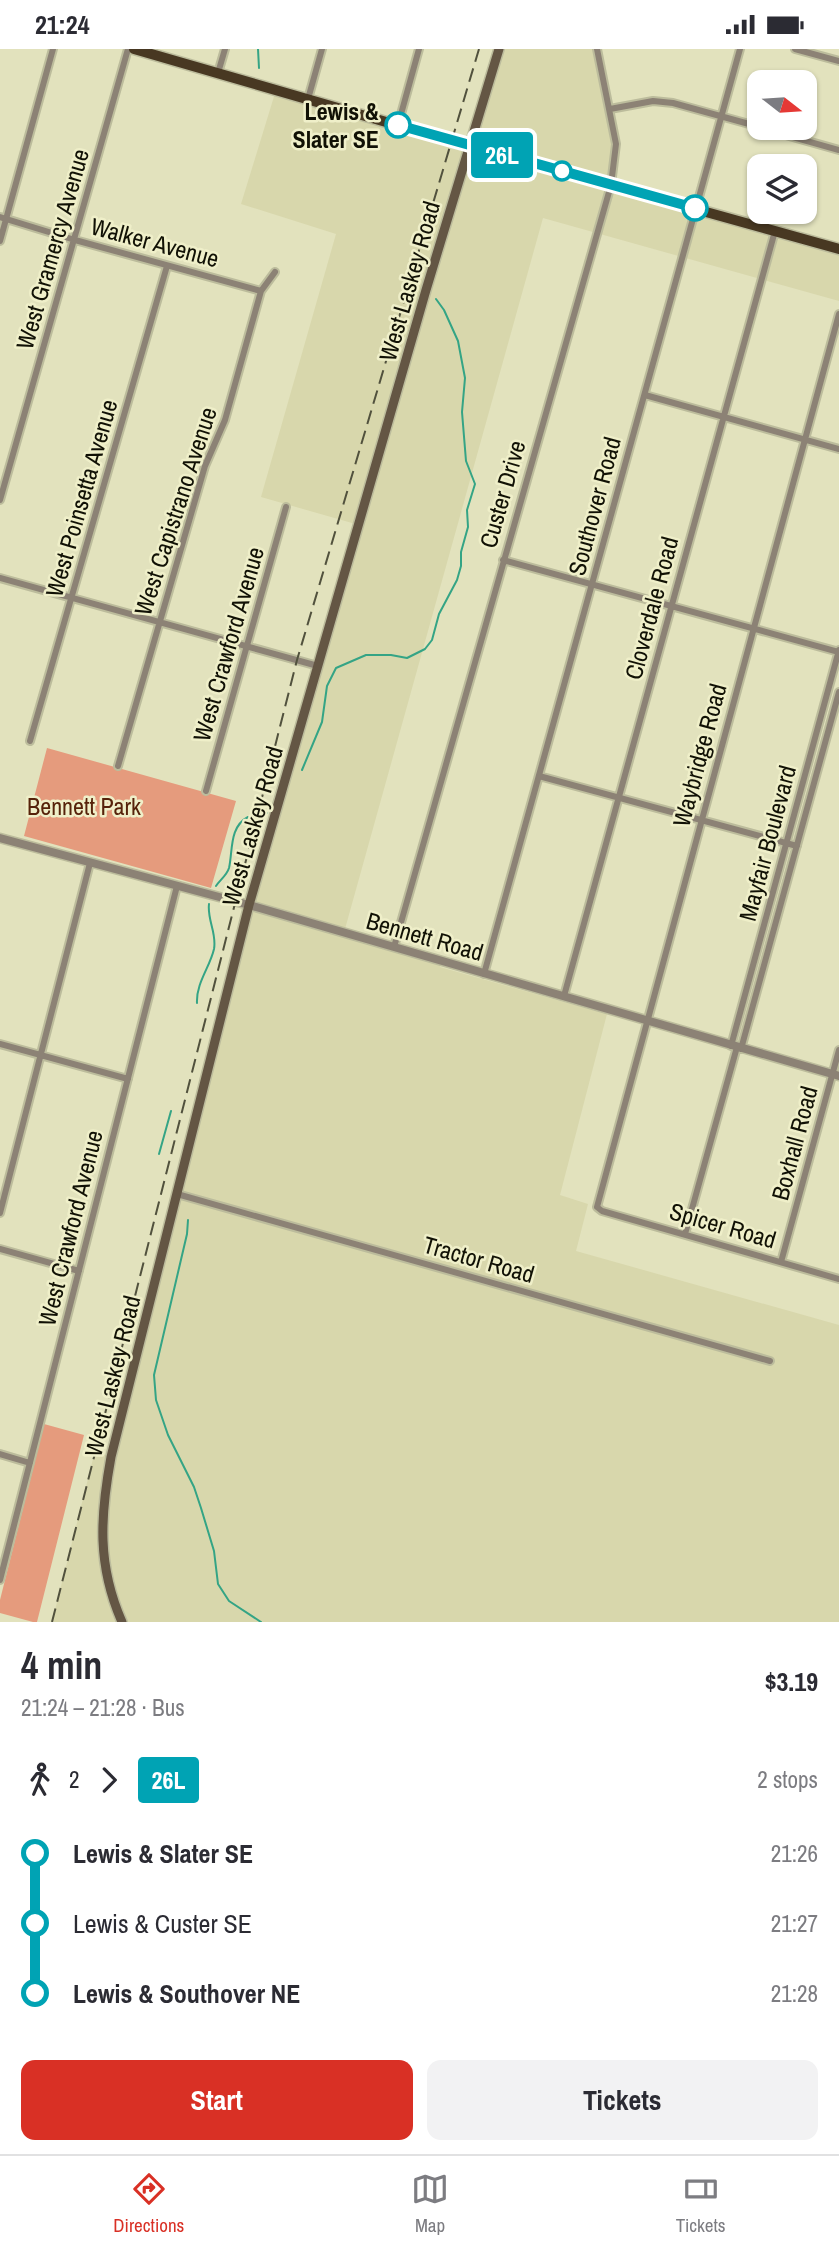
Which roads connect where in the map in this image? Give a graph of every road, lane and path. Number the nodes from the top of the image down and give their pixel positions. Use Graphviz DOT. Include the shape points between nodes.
graph roads {
  1 [pos="52,49"];
  2 [pos="128,49"];
  3 [pos="134,49"];
  4 [pos="225,49"];
  5 [pos="322,49"];
  6 [pos="419,49"];
  7 [pos="499,49"];
  8 [pos="597,49"];
  9 [pos="740,49"];
  10 [pos="795,49"];
  11 [pos="839,61"];
  12 [pos="218,73"];
  13 [pos="308,99"];
  14 [pos="610,109"];
  15 [pos="721,117"];
  16 [pos="747,124"];
  17 [pos="398,125"];
  18 [pos="805,140"];
  19 [pos="469,146"];
  20 [pos="839,150"];
  21 [pos="611,184"];
  22 [pos="695,208"];
  23 [pos="3,218"];
  24 [pos="775,231"];
  25 [pos="75,240"];
  26 [pos="0,241"];
  27 [pos="839,249"];
  28 [pos="167,266"];
  29 [pos="275,272"];
  30 [pos="261,291"];
  31 [pos="839,314"];
  32 [pos="645,395"];
  33 [pos="724,417"];
  34 [pos="805,439"];
  35 [pos="839,449"];
  36 [pos="3,476"];
  37 [pos="0,500"];
  38 [pos="286,507"];
  39 [pos="503,560"];
  40 [pos="0,578"];
  41 [pos="592,585"];
  42 [pos="71,598"];
  43 [pos="671,606"];
  44 [pos="159,622"];
  45 [pos="753,629"];
  46 [pos="246,646"];
  47 [pos="839,652"];
  48 [pos="318,666"];
  49 [pos="839,692"];
  50 [pos="30,741"];
  51 [pos="118,766"];
  52 [pos="539,776"];
  53 [pos="206,791"];
  54 [pos="619,797"];
  55 [pos="701,820"];
  56 [pos="1,841"];
  57 [pos="787,843"];
  58 [pos="797,846"];
  59 [pos="90,863"];
  60 [pos="177,886"];
  61 [pos="249,905"];
  62 [pos="394,947"];
  63 [pos="484,974"];
  64 [pos="564,996"];
  65 [pos="646,1020"];
  66 [pos="0,1044"];
  67 [pos="736,1047"];
  68 [pos="839,1050"];
  69 [pos="40,1055"];
  70 [pos="836,1075"];
  71 [pos="128,1079"];
  72 [pos="177,1194"];
  73 [pos="597,1207"];
  74 [pos="0,1213"];
  75 [pos="685,1234"];
  76 [pos="0,1249"];
  77 [pos="781,1262"];
  78 [pos="79,1271"];
  79 [pos="839,1279"];
  80 [pos="770,1361"];
  81 [pos="0,1454"];
  82 [pos="30,1463"];
  83 [pos="0,1580"];
  84 [pos="122,1622"];
  1 -- 23 [label="street"];
  2 -- 25 [label="street, West Gramercy Avenue"];
  3 -- 12 [label="main road"];
  4 -- 12 [label="street"];
  5 -- 13 [label="street"];
  6 -- 17 [label="street"];
  7 -- 19 [label="main road, West Laskey Road"];
  8 -- 14 [label="street, Custer Drive"];
  9 -- 15 [label="street, Southover Road"];
  10 -- 11 [label="street"];
  12 -- 13 [label="main road"];
  13 -- 17 [label="main road"];
  14 -- 15 [label="street" via="653,101"];
  14 -- 21 [label="street, Custer Drive" via="616,144"];
  15 -- 16 [label="street"];
  15 -- 22 [label="street, Southover Road"];
  17 -- 19 [label="main road"];
  18 -- 20 [label="street"];
  19 -- 21 [label="main road"];
  19 -- 48 [label="main road, West Laskey Road"];
  21 -- 22 [label="main road"];
  21 -- 39 [label="street, Custer Drive"];
  22 -- 24 [label="main road"];
  22 -- 32 [label="street, Southover Road"];
  23 -- 25 [label="street, Walker Avenue"];
  23 -- 26 [label="street"];
  24 -- 27 [label="main road"];
  24 -- 33 [label="street, Cloverdale Road"];
  25 -- 28 [label="street, Walker Avenue"];
  25 -- 36 [label="street, West Gramercy Avenue"];
  28 -- 30 [label="street, Walker Avenue"];
  28 -- 42 [label="street, West Poinsetta Avenue"];
  29 -- 30 [label="street, West Capistrano Avenue"];
  30 -- 44 [label="street, West Capistrano Avenue" via="225,420 205,466"];
  31 -- 34 [label="street, Waybridge Road"];
  32 -- 33 [label="street"];
  32 -- 41 [label="street, Southover Road"];
  33 -- 34 [label="street"];
  33 -- 43 [label="street, Cloverdale Road"];
  34 -- 35 [label="street"];
  34 -- 45 [label="street, Waybridge Road"];
  36 -- 37 [label="street, West Gramercy Avenue"];
  38 -- 46 [label="street, West Crawford Avenue"];
  39 -- 41 [label="street"];
  39 -- 62 [label="street, Custer Drive"];
  40 -- 42 [label="street"];
  41 -- 43 [label="street"];
  41 -- 52 [label="street, Southover Road"];
  42 -- 44 [label="street"];
  42 -- 50 [label="street, West Poinsetta Avenue"];
  43 -- 45 [label="street"];
  43 -- 54 [label="street, Cloverdale Road"];
  44 -- 46 [label="street"];
  44 -- 51 [label="street, West Capistrano Avenue"];
  45 -- 47 [label="street"];
  45 -- 55 [label="street, Waybridge Road"];
  46 -- 48 [label="street"];
  46 -- 53 [label="street, West Crawford Avenue"];
  47 -- 57 [label="street, Mayfair Boulevard"];
  48 -- 61 [label="main road, West Laskey Road"];
  49 -- 58 [label="street, Mayfair Boulevard"];
  52 -- 54 [label="street"];
  52 -- 63 [label="street, Southover Road"];
  54 -- 55 [label="street"];
  54 -- 64 [label="street, Cloverdale Road"];
  55 -- 57 [label="street"];
  55 -- 65 [label="street, Waybridge Road"];
  56 -- 59 [label="street, Bennett Road"];
  57 -- 58 [label="street"];
  57 -- 67 [label="street, Mayfair Boulevard"];
  58 -- 67 [label="street, Mayfair Boulevard"];
  59 -- 60 [label="street, Bennett Road"];
  59 -- 69 [label="street"];
  60 -- 61 [label="street, Bennett Road"];
  60 -- 71 [label="street, West Crawford Avenue"];
  61 -- 62 [label="street, Bennett Road"];
  61 -- 72 [label="main road, West Laskey Road"];
  62 -- 63 [label="street, Bennett Road"];
  63 -- 64 [label="street, Bennett Road"];
  64 -- 65 [label="street, Bennett Road"];
  65 -- 67 [label="street, Bennett Road"];
  65 -- 73 [label="street, Waybridge Road"];
  66 -- 69 [label="street"];
  67 -- 70 [label="street, Bennett Road"];
  67 -- 75 [label="street, Mayfair Boulevard"];
  68 -- 70 [label="street, Boxhall Road"];
  69 -- 71 [label="street"];
  69 -- 74 [label="street"];
  70 -- 77 [label="street, Boxhall Road"];
  71 -- 78 [label="street, West Crawford Avenue"];
  72 -- 80 [label="street, Tractor Road"];
  72 -- 84 [label="main road, West Laskey Road" via="103,1503 103,1553"];
  73 -- 75 [label="street, Spicer Road"];
  75 -- 77 [label="street, Spicer Road"];
  76 -- 78 [label="street"];
  77 -- 79 [label="street, Spicer Road"];
  78 -- 82 [label="street, West Crawford Avenue"];
  81 -- 82 [label="street"];
  82 -- 83 [label="street, West Crawford Avenue"];
}
